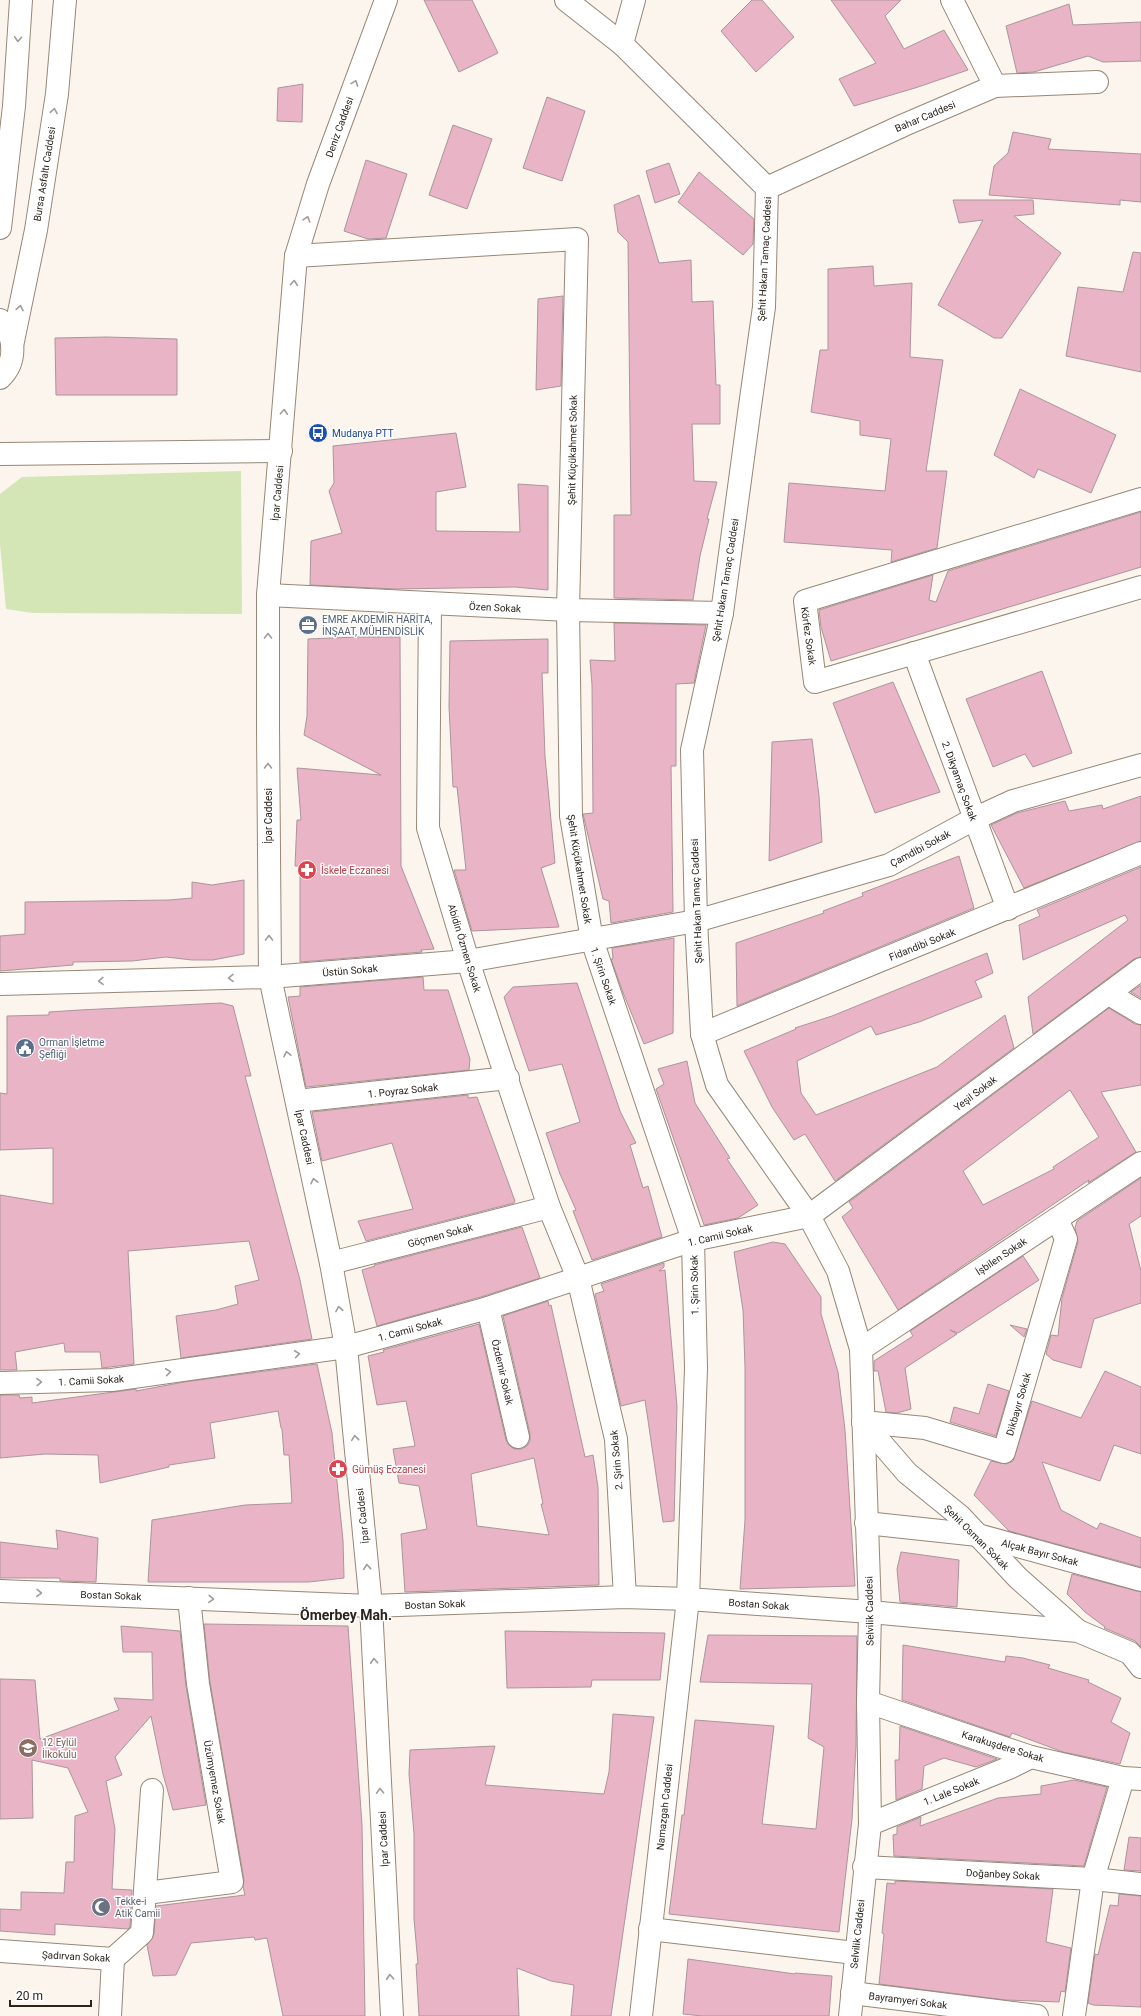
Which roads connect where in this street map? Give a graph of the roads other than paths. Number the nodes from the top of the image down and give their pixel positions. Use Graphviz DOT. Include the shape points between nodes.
graph roads {
  1 [pos="21,0"];
  2 [pos="65,0"];
  3 [pos="386,0"];
  4 [pos="566,0"];
  5 [pos="634,0"];
  6 [pos="957,1"];
  7 [pos="622,44"];
  8 [pos="1097,82"];
  9 [pos="995,86"];
  10 [pos="767,188"];
  11 [pos="0,228"];
  12 [pos="296,256"];
  13 [pos="0,320"];
  14 [pos="12,346"];
  15 [pos="1,377"];
  16 [pos="281,451"];
  17 [pos="0,454"];
  18 [pos="1141,499"];
  19 [pos="1141,587"];
  20 [pos="268,595"];
  21 [pos="430,604"];
  22 [pos="568,610"];
  23 [pos="722,613"];
  24 [pos="914,653"];
  25 [pos="1141,766"];
  26 [pos="974,819"];
  27 [pos="1141,853"];
  28 [pos="1008,909"];
  29 [pos="696,921"];
  30 [pos="592,940"];
  31 [pos="468,961"];
  32 [pos="1141,969"];
  33 [pos="270,977"];
  34 [pos="0,984"];
  35 [pos="1109,994"];
  36 [pos="1141,1013"];
  37 [pos="702,1034"];
  38 [pos="508,1078"];
  39 [pos="297,1101"];
  40 [pos="1141,1163"];
  41 [pos="549,1207"];
  42 [pos="809,1216"];
  43 [pos="1057,1219"];
  44 [pos="693,1240"];
  45 [pos="331,1264"];
  46 [pos="578,1278"];
  47 [pos="488,1308"];
  48 [pos="346,1347"];
  49 [pos="861,1349"];
  50 [pos="0,1383"];
  51 [pos="863,1422"];
  52 [pos="518,1437"];
  53 [pos="866,1523"];
  54 [pos="978,1535"];
  55 [pos="1141,1580"];
  56 [pos="0,1591"];
  57 [pos="625,1597"];
  58 [pos="189,1598"];
  59 [pos="688,1599"];
  60 [pos="371,1606"];
  61 [pos="870,1612"];
  62 [pos="1078,1631"];
  63 [pos="1141,1667"];
  64 [pos="868,1702"];
  65 [pos="1031,1757"];
  66 [pos="1132,1778"];
  67 [pos="152,1790"];
  68 [pos="870,1824"];
  69 [pos="864,1867"];
  70 [pos="1093,1879"];
  71 [pos="1141,1884"];
  72 [pos="146,1894"];
  73 [pos="650,1929"];
  74 [pos="0,1951"];
  75 [pos="855,1953"];
  76 [pos="113,1959"];
  77 [pos="852,1993"];
  78 [pos="110,2016"];
  79 [pos="392,2016"];
  80 [pos="641,2016"];
  81 [pos="850,2016"];
  82 [pos="1037,2016"];
  83 [pos="1074,2016"];
  1 -- 11 [label="main road, one-way" via="14,106"];
  14 -- 2 [label="main road, Bursa Asfaltı Caddesi, one-way" via="36,230 54,109"];
  12 -- 3 [label="main road, Deniz Caddesi, one-way" via="318,184"];
  4 -- 7 [label="main road, Şehit Hakan Tamaç Caddesi"];
  5 -- 7 [label="main road"];
  6 -- 9 [label="main road"];
  7 -- 10 [label="main road, Şehit Hakan Tamaç Caddesi"];
  8 -- 9 [label="main road"];
  9 -- 10 [label="main road, Bahar Caddesi"];
  10 -- 23 [label="main road, Şehit Hakan Tamaç Caddesi" via="764,307"];
  16 -- 12 [label="main road, İpar Caddesi, one-way"];
  12 -- 22 [label="main road, Şehit Küçükahmet Sokak" via="577,239"];
  13 -- 14 [label="main road" via="9,333"];
  14 -- 15 [label="main road, Bursa Asfaltı Caddesi" via="12,356"];
  16 -- 17 [label="main road"];
  16 -- 20 [label="main road, İpar Caddesi"];
  18 -- 24 [label="main road, Körfez Sokak" via="805,601 816,682"];
  19 -- 24 [label="main road, Körfez Sokak"];
  20 -- 21 [label="main road, Özen Sokak"];
  33 -- 20 [label="main road, İpar Caddesi, one-way"];
  21 -- 22 [label="main road, Özen Sokak"];
  21 -- 31 [label="main road, Abidin Özmen Sokak" via="428,828"];
  22 -- 23 [label="main road, Özen Sokak"];
  22 -- 30 [label="main road, Şehit Küçükahmet Sokak" via="571,816"];
  23 -- 29 [label="main road, Şehit Hakan Tamaç Caddesi" via="692,750"];
  24 -- 26 [label="main road, 2. Dikyamaç Sokak"];
  25 -- 26 [label="main road, Çamdibi Sokak" via="1013,801"];
  26 -- 28 [label="main road, 2. Dikyamaç Sokak"];
  26 -- 29 [label="main road, Çamdibi Sokak" via="889,865"];
  27 -- 28 [label="main road, Fidandibi Sokak"];
  28 -- 37 [label="main road, Fidandibi Sokak"];
  29 -- 30 [label="main road, Üstün Sokak"];
  29 -- 37 [label="main road, Şehit Hakan Tamaç Caddesi"];
  30 -- 31 [label="main road, Üstün Sokak"];
  30 -- 44 [label="main road, 1. Şirin Sokak"];
  31 -- 33 [label="main road, Üstün Sokak"];
  31 -- 38 [label="main road, Abidin Özmen Sokak"];
  32 -- 35 [label="main road, Yeşil Sokak"];
  33 -- 34 [label="main road, Üstün Sokak, one-way"];
  39 -- 33 [label="main road, İpar Caddesi, one-way"];
  35 -- 36 [label="main road"];
  35 -- 42 [label="main road, Yeşil Sokak"];
  37 -- 42 [label="main road, Şehit Hakan Tamaç Caddesi" via="717,1085"];
  38 -- 39 [label="main road, 1. Poyraz Sokak"];
  38 -- 41 [label="main road, Abidin Özmen Sokak"];
  45 -- 39 [label="main road, İpar Caddesi, one-way"];
  40 -- 43 [label="main road, İşbilen Sokak"];
  41 -- 45 [label="main road, Göçmen Sokak"];
  41 -- 46 [label="main road, Abidin Özmen Sokak"];
  42 -- 44 [label="main road, 1. Camii Sokak"];
  42 -- 49 [label="main road, Selvilik Caddesi" via="838,1272"];
  43 -- 49 [label="main road, İşbilen Sokak"];
  43 -- 51 [label="main road, Dikbayır Sokak" via="1066,1239 1004,1452 925,1428"];
  44 -- 46 [label="main road, 1. Camii Sokak"];
  44 -- 59 [label="main road, 1. Şirin Sokak" via="696,1368"];
  48 -- 45 [label="main road, İpar Caddesi, one-way"];
  46 -- 47 [label="main road, 1. Camii Sokak"];
  46 -- 57 [label="main road, 2. Şirin Sokak" via="616,1439"];
  47 -- 48 [label="main road, 1. Camii Sokak"];
  47 -- 52 [label="main road, Özdemir Sokak"];
  50 -- 48 [label="main road, 1. Camii Sokak, one-way" via="112,1380"];
  60 -- 48 [label="main road, İpar Caddesi, one-way"];
  49 -- 51 [label="main road, Selvilik Caddesi"];
  51 -- 53 [label="main road, Selvilik Caddesi"];
  51 -- 54 [label="main road, Şehit Osman Sokak" via="907,1472 960,1516"];
  53 -- 54 [label="main road, Alçak Bayır Sokak"];
  53 -- 61 [label="main road, Selvilik Caddesi"];
  54 -- 55 [label="main road, Alçak Bayır Sokak"];
  54 -- 62 [label="main road, Şehit Osman Sokak" via="1018,1578"];
  56 -- 58 [label="main road, Bostan Sokak, one-way"];
  57 -- 59 [label="main road, Bostan Sokak"];
  57 -- 60 [label="main road, Bostan Sokak"];
  58 -- 60 [label="main road, Bostan Sokak, one-way"];
  58 -- 72 [label="main road, Üzümyemez Sokak" via="198,1684 232,1882"];
  59 -- 61 [label="main road, Bostan Sokak"];
  59 -- 73 [label="main road, Namazgah Caddesi"];
  79 -- 60 [label="main road, İpar Caddesi, one-way"];
  61 -- 62 [label="main road, Şehit Osman Sokak"];
  61 -- 64 [label="main road, Selvilik Caddesi"];
  62 -- 63 [label="main road, Şehit Osman Sokak" via="1130,1653"];
  64 -- 65 [label="main road, Karakuşdere Sokak"];
  64 -- 68 [label="main road, Selvilik Caddesi"];
  65 -- 66 [label="main road, Karakuşdere Sokak"];
  65 -- 68 [label="main road, 1. Lale Sokak"];
  66 -- 70 [label="main road"];
  67 -- 72 [label="main road, Şadırvan Sokak"];
  68 -- 69 [label="main road, Selvilik Caddesi"];
  69 -- 70 [label="main road, Doğanbey Sokak"];
  69 -- 75 [label="main road, Selvilik Caddesi"];
  70 -- 71 [label="main road, Doğanbey Sokak"];
  70 -- 83 [label="main road"];
  72 -- 76 [label="main road, Şadırvan Sokak" via="142,1933"];
  73 -- 75 [label="main road"];
  73 -- 80 [label="main road, Namazgah Caddesi"];
  74 -- 76 [label="main road, Şadırvan Sokak"];
  75 -- 77 [label="main road, Selvilik Caddesi"];
  76 -- 78 [label="main road"];
  77 -- 81 [label="main road, Selvilik Caddesi"];
  77 -- 82 [label="main road, Bayramyeri Sokak"];
}
